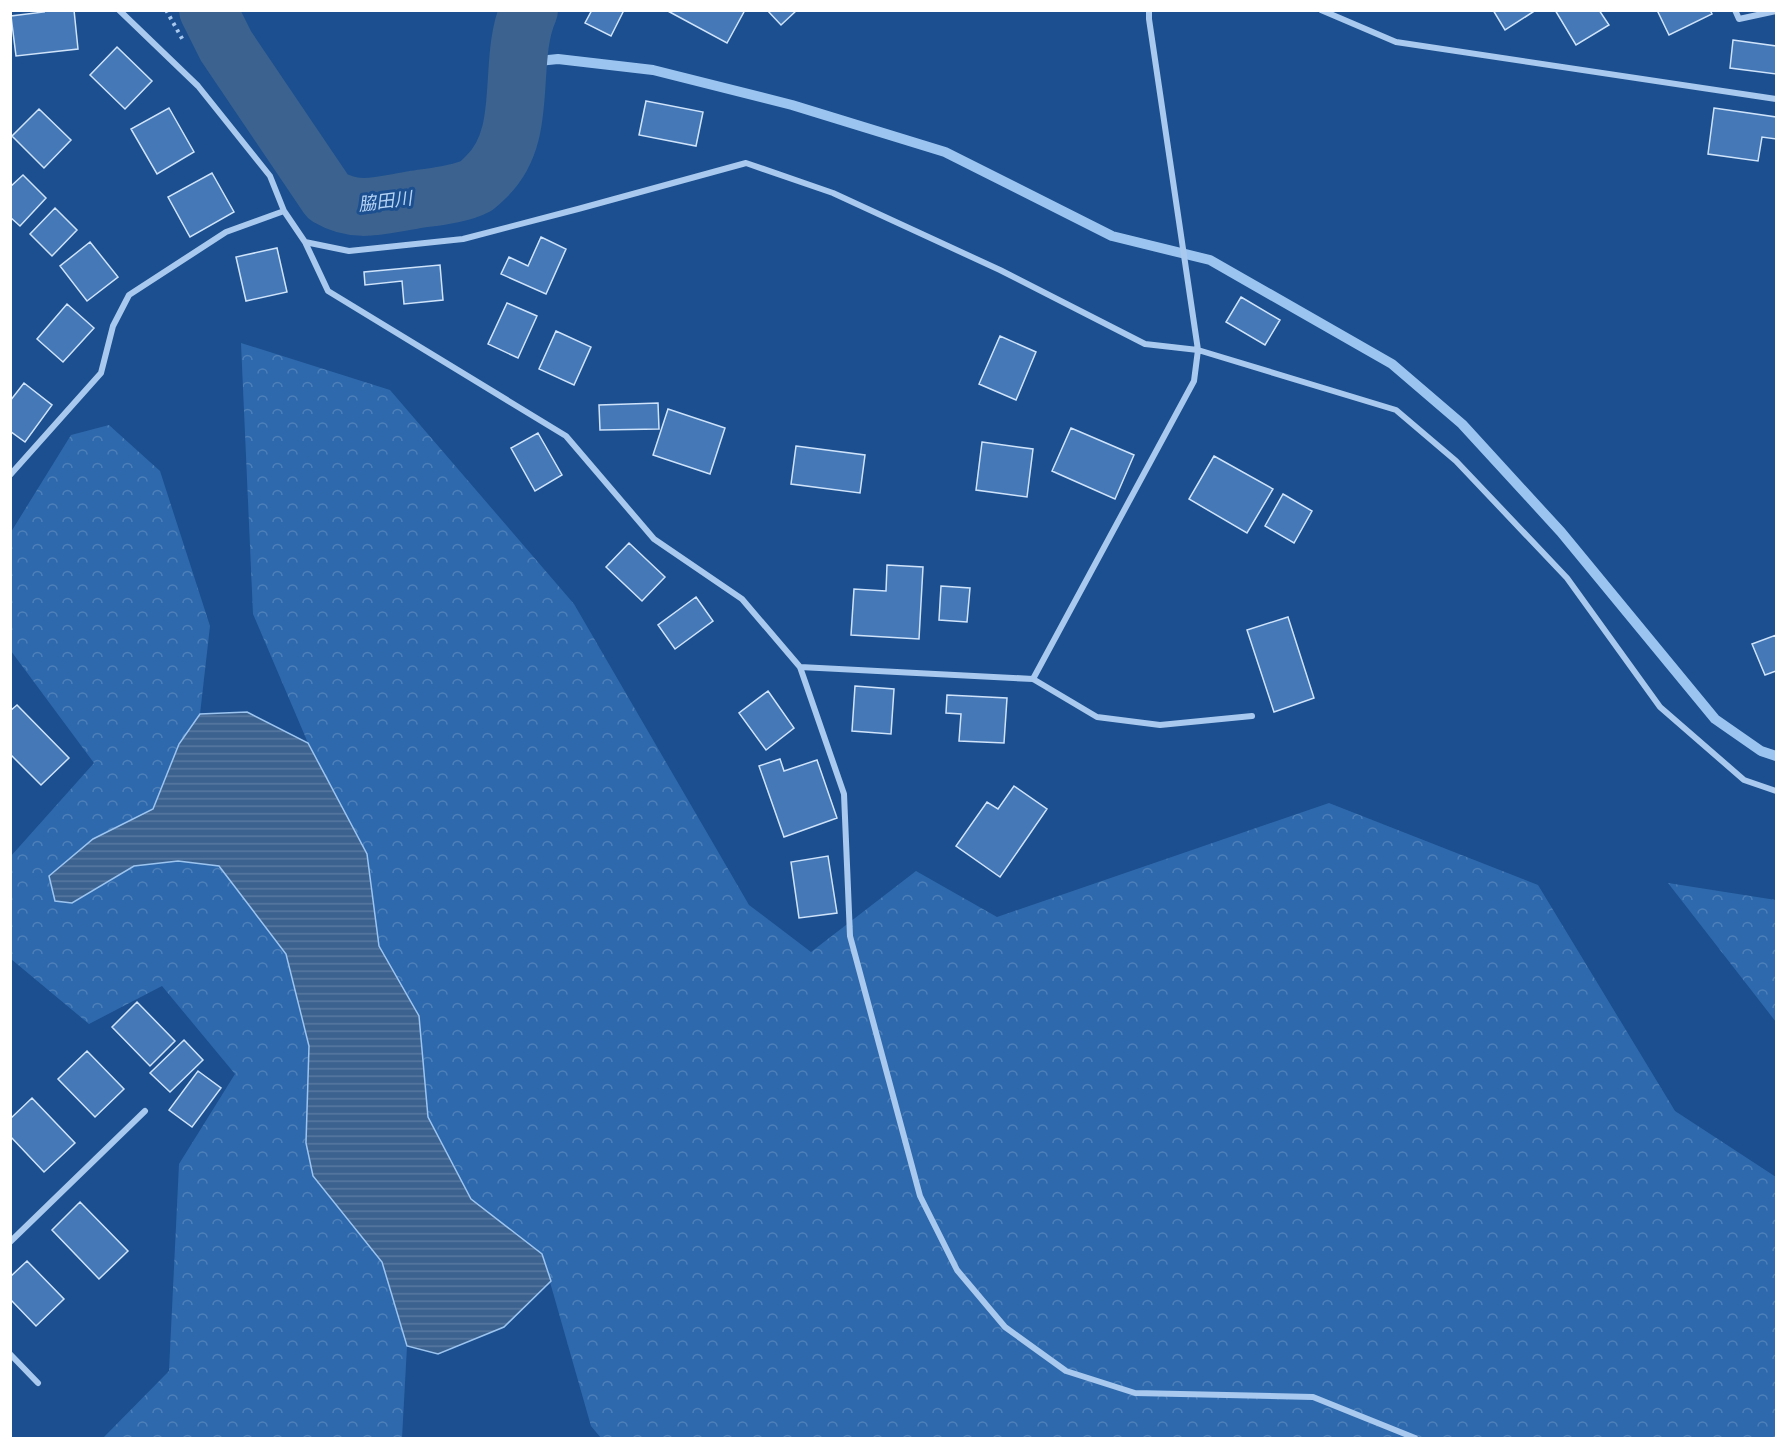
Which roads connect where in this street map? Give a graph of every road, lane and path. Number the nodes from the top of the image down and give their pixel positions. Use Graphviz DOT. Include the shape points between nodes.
graph roads {
  1 [pos="119,10"];
  2 [pos="1149,10"];
  3 [pos="1321,10"];
  4 [pos="1735,10"];
  5 [pos="1776,11"];
  6 [pos="1776,99"];
  7 [pos="284,211"];
  8 [pos="305,242"];
  9 [pos="1198,350"];
  10 [pos="10,475"];
  11 [pos="800,667"];
  12 [pos="1033,679"];
  13 [pos="1252,716"];
  14 [pos="1776,791"];
  15 [pos="145,1111"];
  16 [pos="10,1242"];
  17 [pos="10,1354"];
  18 [pos="38,1383"];
  19 [pos="1415,1438"];
  1 -- 7 [label="street" via="198,86 270,176"];
  2 -- 9 [label="street"];
  3 -- 6 [label="street" via="1396,42"];
  4 -- 5 [label="street" via="1739,19"];
  7 -- 8 [label="street"];
  7 -- 10 [label="street" via="226,232 129,294 113,326 101,373"];
  8 -- 9 [label="street" via="349,251 463,238 746,163 833,193 1000,270 1145,344"];
  8 -- 11 [label="street" via="328,291 566,436 654,539 742,599"];
  9 -- 12 [label="street" via="1194,381"];
  9 -- 14 [label="street" via="1396,410 1456,461 1567,578 1660,707 1744,780"];
  11 -- 12 [label="street"];
  11 -- 19 [label="street" via="844,794 850,936 920,1196 957,1270 1005,1327 1066,1371 1135,1393 1313,1396"];
  12 -- 13 [label="street" via="1097,717 1160,725"];
  15 -- 16 [label="street"];
  17 -- 18 [label="street"];
}
